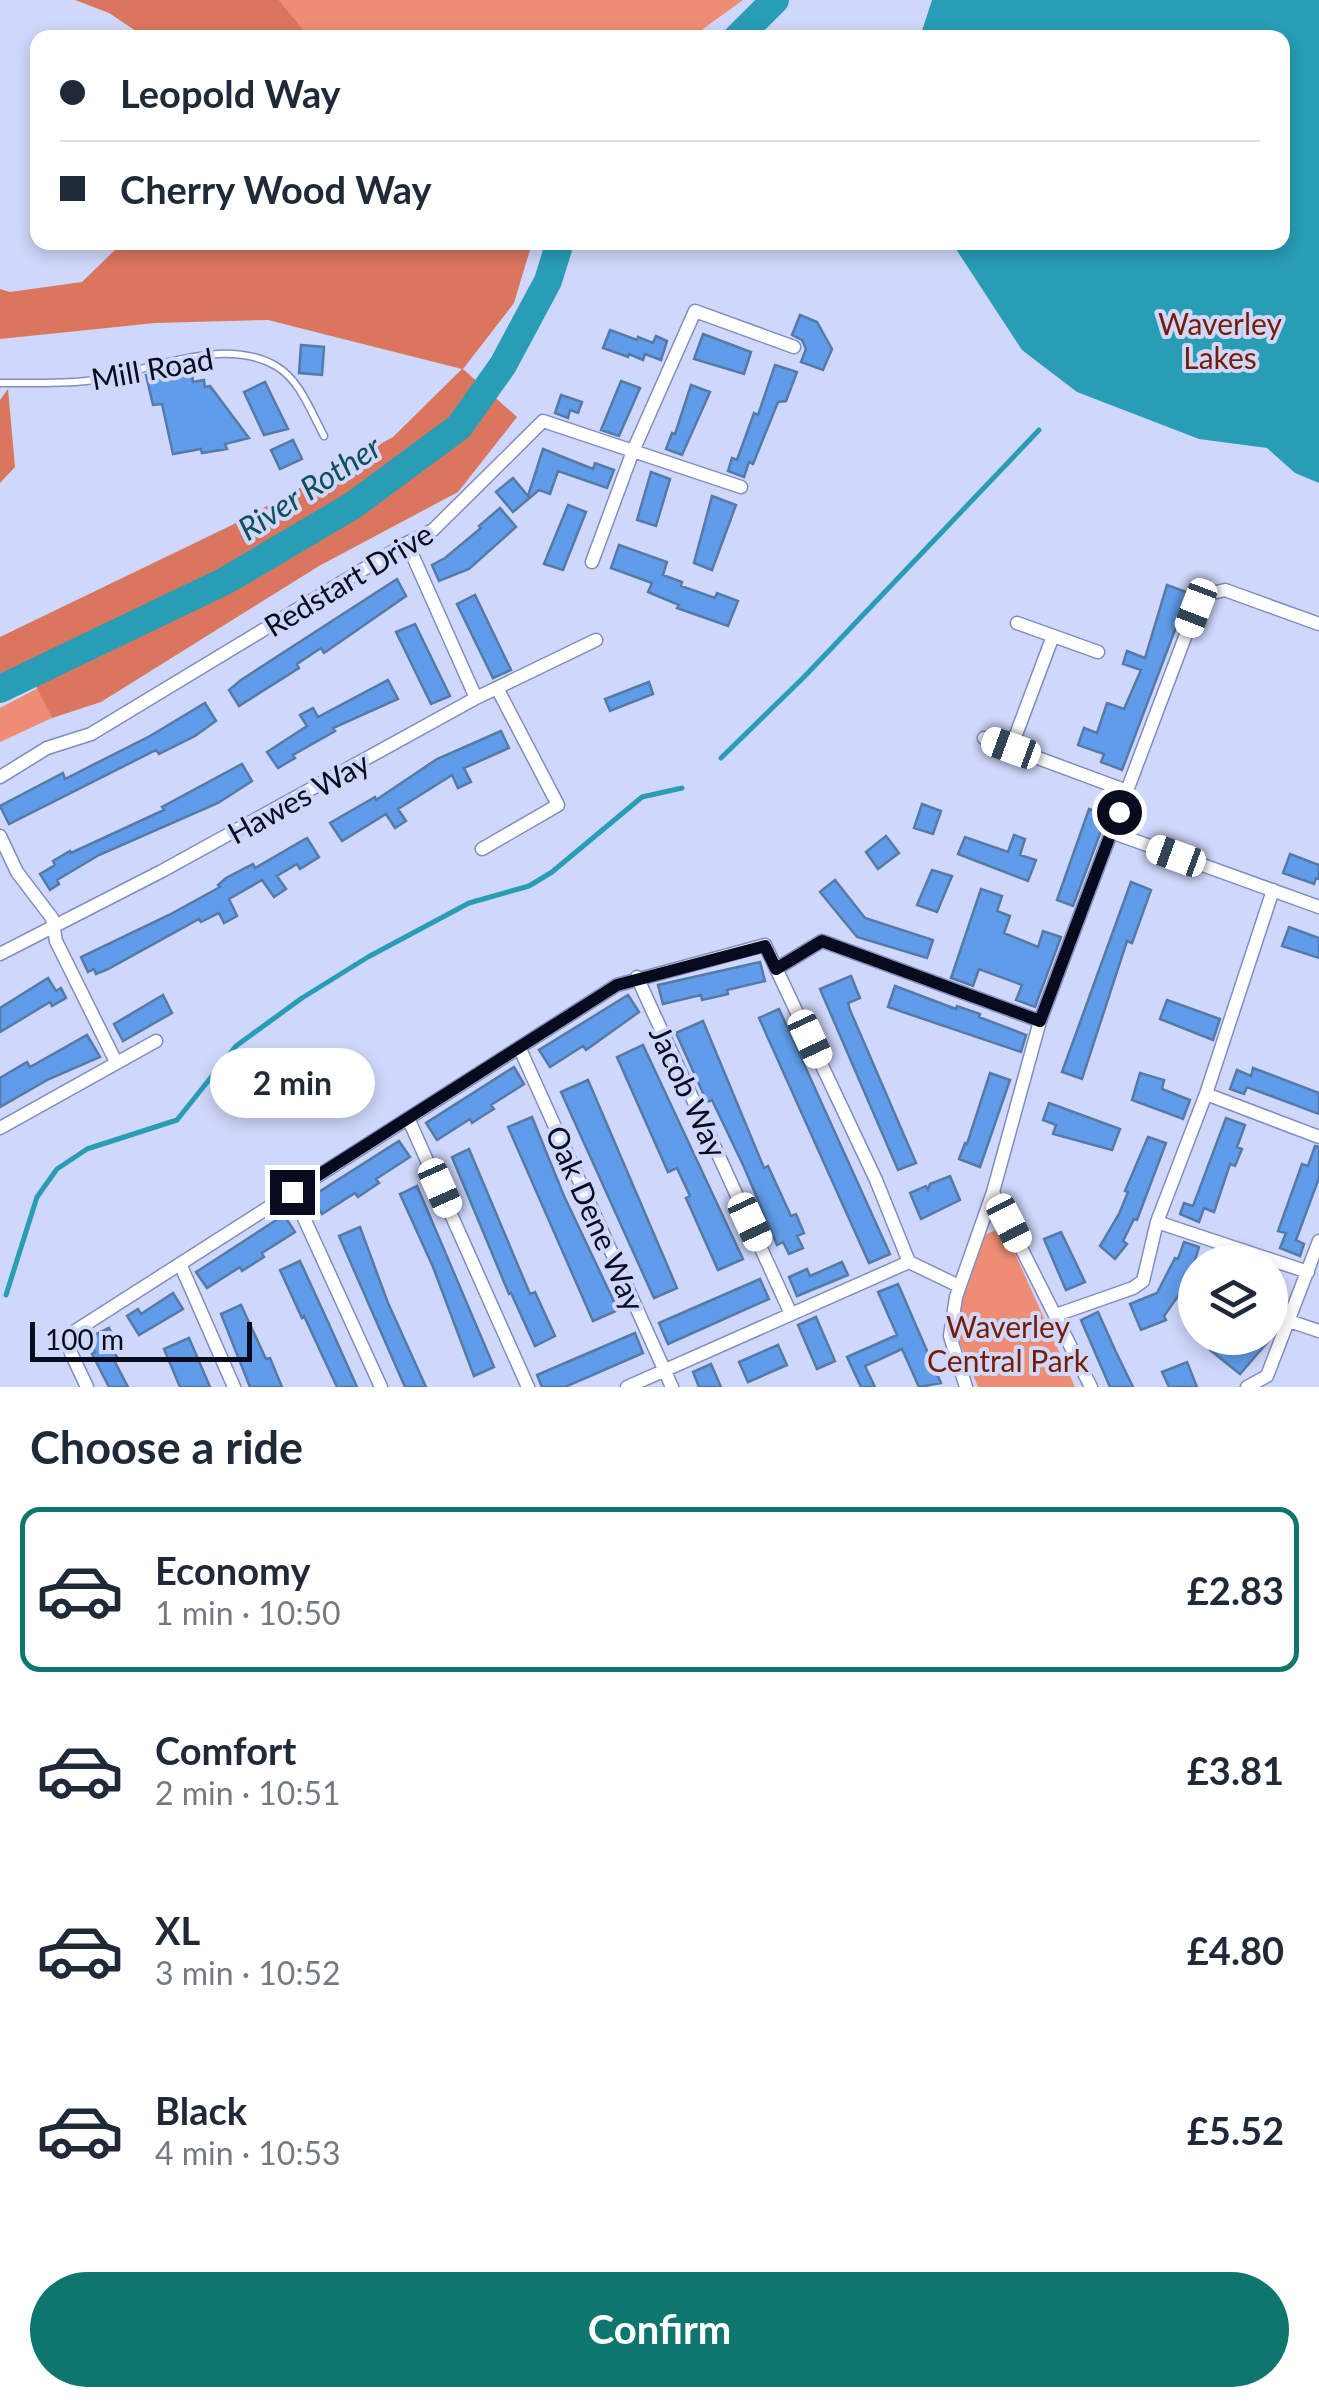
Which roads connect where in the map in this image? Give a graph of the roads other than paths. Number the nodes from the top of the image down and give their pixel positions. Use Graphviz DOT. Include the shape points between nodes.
graph roads {
  1 [pos="794,347"];
  2 [pos="0,383"];
  3 [pos="324,436"];
  4 [pos="633,451"];
  5 [pos="741,487"];
  6 [pos="406,543"];
  7 [pos="592,562"];
  8 [pos="1017,623"];
  9 [pos="1319,624"];
  10 [pos="1053,636"];
  11 [pos="596,640"];
  12 [pos="1098,652"];
  13 [pos="497,688"];
  14 [pos="476,698"];
  15 [pos="984,738"];
  16 [pos="1011,748"];
  17 [pos="0,776"];
  18 [pos="1127,791"];
  19 [pos="1111,832"];
  20 [pos="0,836"];
  21 [pos="482,848"];
  22 [pos="1274,890"];
  23 [pos="1319,907"];
  24 [pos="52,930"];
  25 [pos="0,954"];
  26 [pos="776,969"];
  27 [pos="637,978"];
  28 [pos="1040,1021"];
  29 [pos="156,1041"];
  30 [pos="520,1049"];
  31 [pos="116,1062"];
  32 [pos="1206,1094"];
  33 [pos="408,1118"];
  34 [pos="0,1128"];
  35 [pos="1319,1136"];
  36 [pos="292,1192"];
  37 [pos="993,1192"];
  38 [pos="1157,1222"];
  39 [pos="1319,1242"];
  40 [pos="909,1262"];
  41 [pos="180,1266"];
  42 [pos="1308,1272"];
  43 [pos="959,1286"];
  44 [pos="791,1314"];
  45 [pos="1056,1315"];
  46 [pos="1289,1321"];
  47 [pos="1319,1331"];
  48 [pos="665,1371"];
  49 [pos="1270,1382"];
  50 [pos="87,1387"];
  51 [pos="234,1387"];
  52 [pos="381,1387"];
  53 [pos="528,1387"];
  54 [pos="627,1387"];
  55 [pos="672,1387"];
  56 [pos="966,1387"];
  57 [pos="1090,1387"];
  58 [pos="1247,1387"];
  1 -- 4 [label="street" via="695,310"];
  2 -- 3 [label="lane, Mill Road" via="89,380 197,358 247,356 291,378"];
  4 -- 5 [label="street, Redstart Drive"];
  4 -- 6 [label="street, Redstart Drive" via="544,421 433,530"];
  4 -- 7 [label="street"];
  6 -- 14 [label="street"];
  6 -- 17 [label="street, Redstart Drive" via="92,734 47,748"];
  8 -- 10 [label="street"];
  9 -- 18 [label="street" via="1225,590 1208,594 1196,608"];
  10 -- 12 [label="street"];
  10 -- 16 [label="street"];
  11 -- 13 [label="street, Hawes Way"];
  13 -- 14 [label="street, Hawes Way"];
  13 -- 21 [label="street" via="558,805"];
  14 -- 24 [label="street, Hawes Way"];
  15 -- 16 [label="street"];
  16 -- 18 [label="street"];
  18 -- 19 [label="street"];
  19 -- 22 [label="street"];
  19 -- 28 [label="street"];
  20 -- 24 [label="street" via="16,872 52,918"];
  22 -- 23 [label="street"];
  22 -- 32 [label="street"];
  24 -- 25 [label="street, Hawes Way"];
  24 -- 31 [label="street"];
  26 -- 27 [label="street" via="765,946"];
  26 -- 28 [label="street" via="822,941"];
  26 -- 40 [label="street"];
  27 -- 30 [label="street"];
  27 -- 44 [label="street, Jacob Way"];
  28 -- 37 [label="street"];
  29 -- 31 [label="street"];
  30 -- 33 [label="street"];
  30 -- 48 [label="street, Oak Dene Way"];
  31 -- 34 [label="street"];
  32 -- 35 [label="street"];
  32 -- 38 [label="street"];
  33 -- 36 [label="street"];
  33 -- 53 [label="street"];
  36 -- 41 [label="street"];
  36 -- 52 [label="street"];
  37 -- 43 [label="street"];
  37 -- 45 [label="street"];
  38 -- 42 [label="street"];
  38 -- 45 [label="street" via="1143,1281"];
  39 -- 42 [label="street"];
  40 -- 43 [label="street"];
  40 -- 44 [label="street"];
  41 -- 50 [label="street" via="64,1338"];
  41 -- 51 [label="street"];
  42 -- 46 [label="street"];
  43 -- 56 [label="street" via="950,1336"];
  44 -- 48 [label="street"];
  45 -- 57 [label="street"];
  46 -- 47 [label="street"];
  46 -- 49 [label="street"];
  48 -- 54 [label="street"];
  48 -- 55 [label="street, Oak Dene Way"];
  49 -- 58 [label="street"];
}
